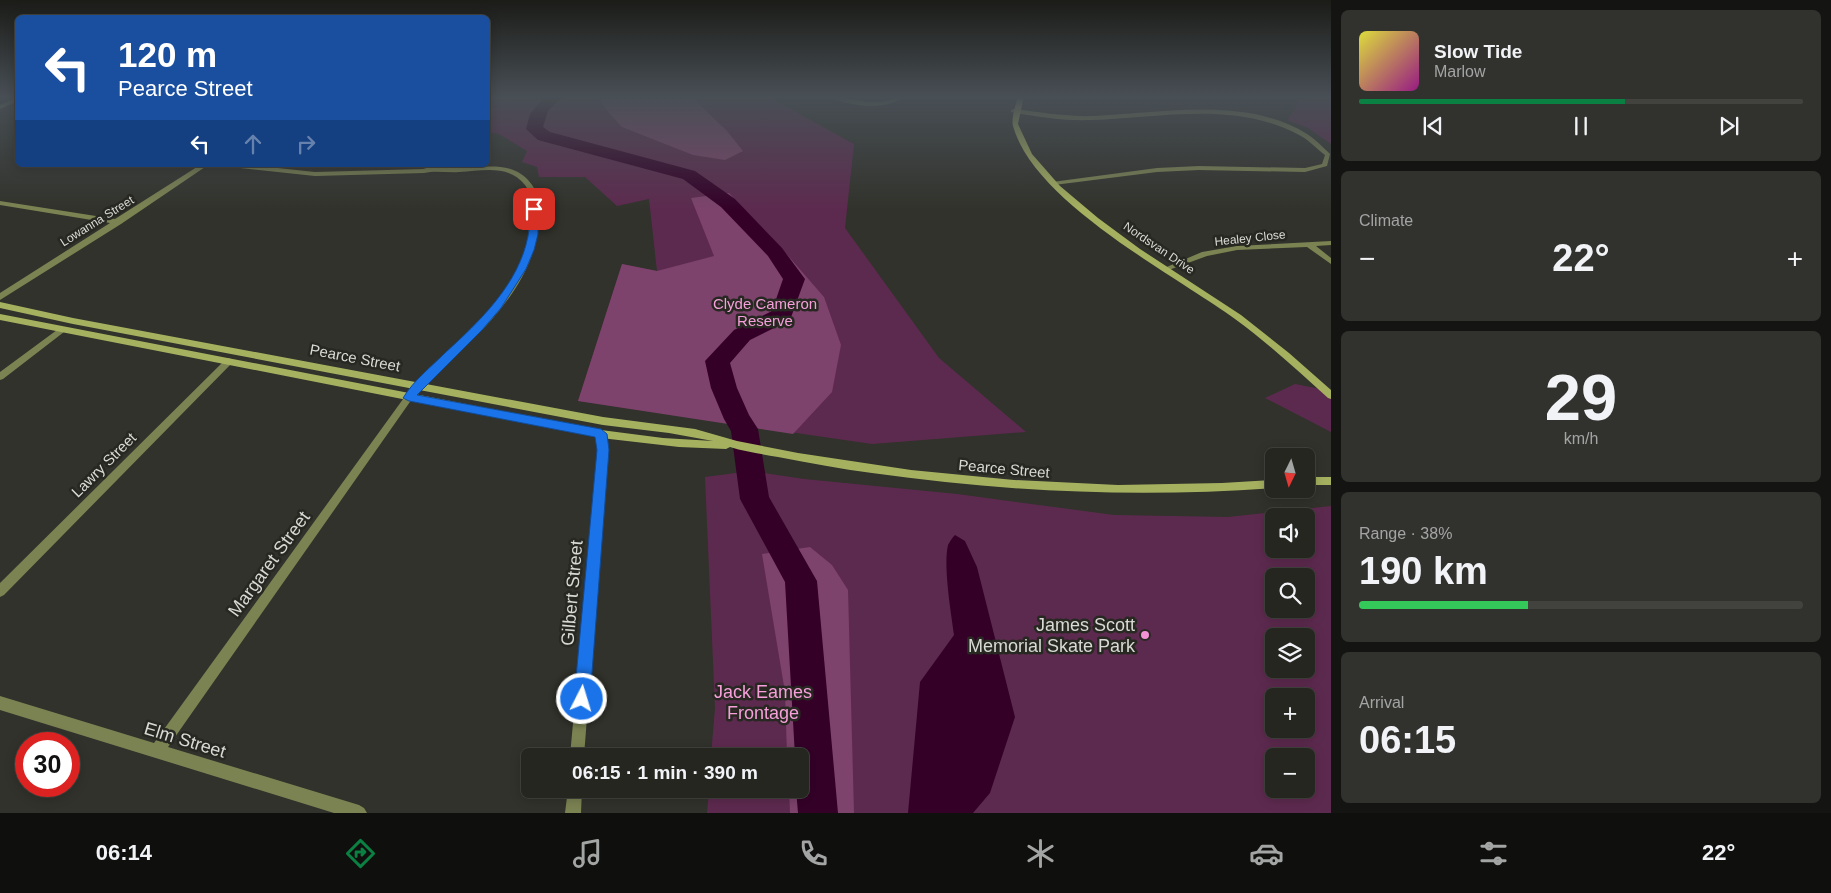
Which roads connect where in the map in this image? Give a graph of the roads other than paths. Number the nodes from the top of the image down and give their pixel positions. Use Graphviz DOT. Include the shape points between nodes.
graph roads {
  1 [pos="1017,134"];
  2 [pos="1304,134"];
  3 [pos="202,167"];
  4 [pos="250,167"];
  5 [pos="322,167"];
  6 [pos="315,174"];
  7 [pos="1054,183"];
  8 [pos="0,203"];
  9 [pos="118,222"];
  10 [pos="1331,243"];
  11 [pos="1309,244"];
  12 [pos="1331,262"];
  13 [pos="1166,269"];
  14 [pos="0,297"];
  15 [pos="0,305"];
  16 [pos="0,317"];
  17 [pos="74,321"];
  18 [pos="61,330"];
  19 [pos="229,361"];
  20 [pos="0,377"];
  21 [pos="418,385"];
  22 [pos="1331,396"];
  23 [pos="409,398"];
  24 [pos="602,427"];
  25 [pos="1331,473"];
  26 [pos="1315,479"];
  27 [pos="1315,481"];
  28 [pos="1331,481"];
  29 [pos="1265,484"];
  30 [pos="0,591"];
  31 [pos="0,703"];
  32 [pos="578,748"];
  33 [pos="157,751"];
  34 [pos="574,798"];
  35 [pos="358,813"];
  36 [pos="573,813"];
  1 -- 7 [label="main road, Nordsvan Drive" via="1040,170"];
  2 -- 7 [label="street" via="1328,155 1325,165 1305,170 1157,170"];
  3 -- 9 [label="street, Lowanna Street"];
  4 -- 6 [label="street"];
  5 -- 6 [label="street"];
  6 -- 21 [label="street" via="430,173 490,168 509,170 526,180 530,191 527,196 534,209 533,234 522,269 496,308"];
  7 -- 13 [label="main road, Nordsvan Drive" via="1096,220"];
  8 -- 9 [label="street"];
  9 -- 14 [label="street, Lowanna Street"];
  10 -- 11 [label="street, Healey Close"];
  11 -- 12 [label="street"];
  11 -- 13 [label="street, Healey Close" via="1237,248 1205,254"];
  13 -- 22 [label="main road, Nordsvan Drive" via="1237,316"];
  15 -- 17 [label="main road, Pearce Street"];
  16 -- 18 [label="main road, Pearce Street"];
  17 -- 18 [label="main road"];
  17 -- 21 [label="main road, Pearce Street"];
  18 -- 19 [label="main road, Pearce Street"];
  18 -- 20 [label="street"];
  19 -- 23 [label="main road, Pearce Street"];
  19 -- 30 [label="street, Lawry Street"];
  21 -- 23 [label="main road"];
  21 -- 24 [label="main road, Pearce Street"];
  23 -- 24 [label="main road, Pearce Street"];
  23 -- 33 [label="street, Margaret Street"];
  24 -- 29 [label="main road, Pearce Street" via="706,445 734,444 942,479 1053,488 1176,489"];
  24 -- 32 [label="street, Gilbert Street" via="603,450"];
  25 -- 26 [label="main road"];
  27 -- 28 [label="main road"];
  31 -- 33 [label="street, Elm Street"];
  33 -- 35 [label="street, Elm Street"];
  34 -- 36 [label="street"];
}
